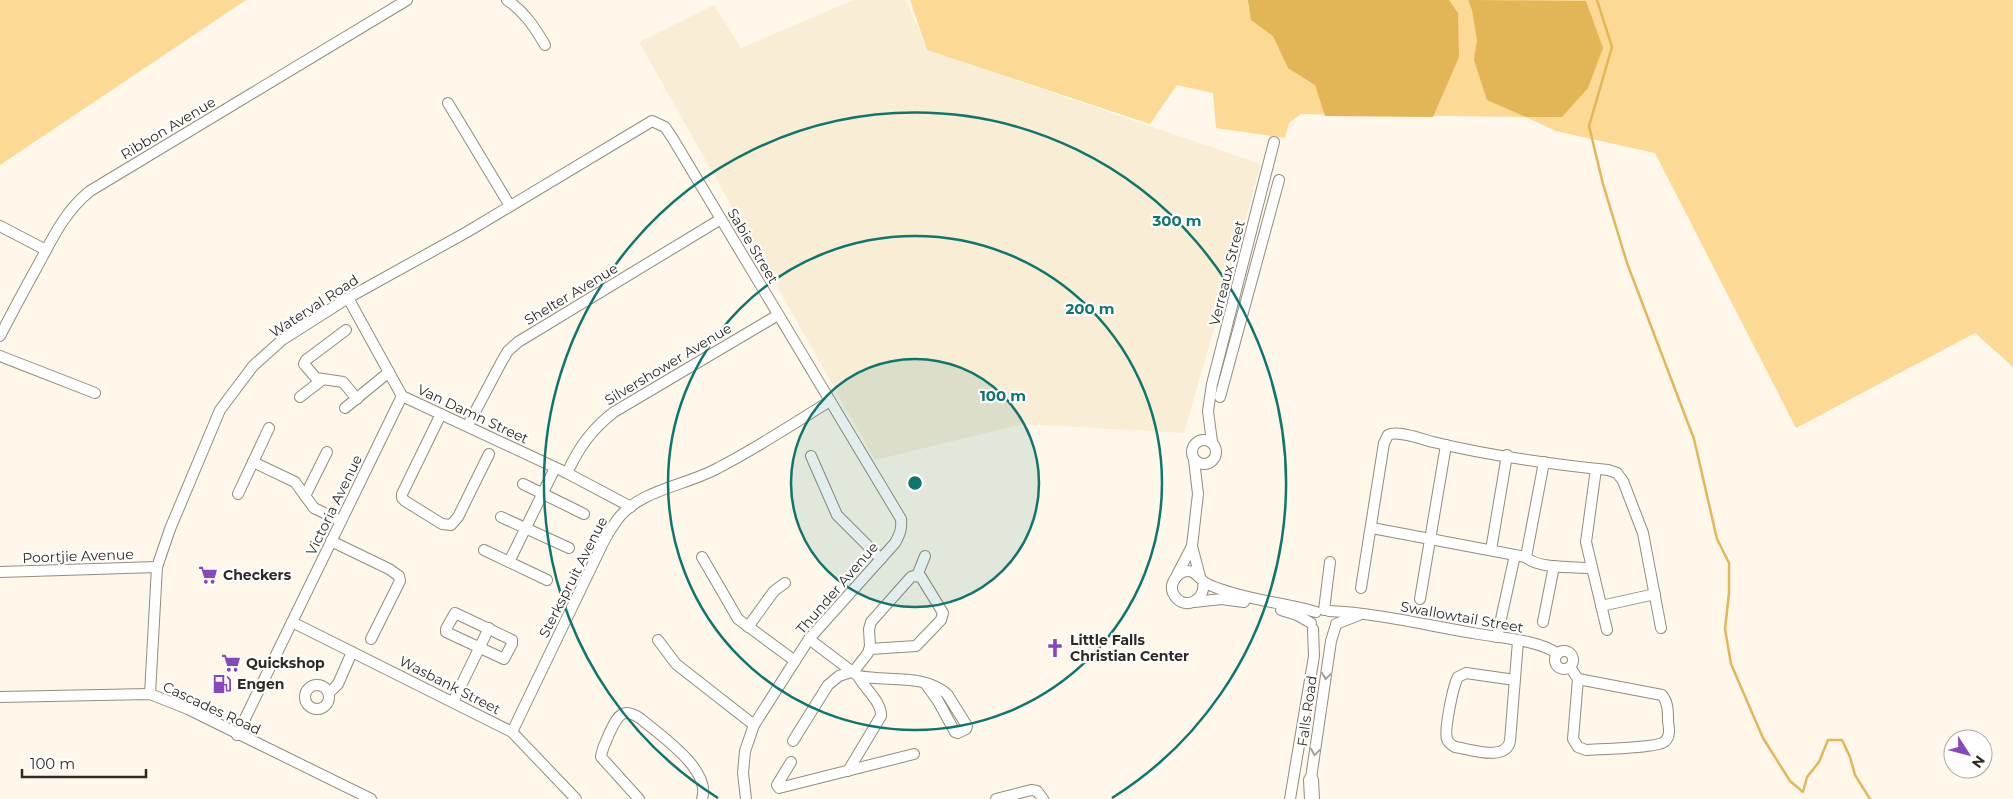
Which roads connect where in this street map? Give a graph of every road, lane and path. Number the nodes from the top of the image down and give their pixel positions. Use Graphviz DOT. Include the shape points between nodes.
graph roads {
  1 [pos="407,0"];
  2 [pos="508,0"];
  3 [pos="545,45"];
  4 [pos="448,103"];
  5 [pos="643,125"];
  6 [pos="1274,142"];
  7 [pos="1279,180"];
  8 [pos="510,206"];
  9 [pos="721,219"];
  10 [pos="0,226"];
  11 [pos="46,250"];
  12 [pos="348,298"];
  13 [pos="778,314"];
  14 [pos="346,330"];
  15 [pos="0,336"];
  16 [pos="0,356"];
  17 [pos="389,372"];
  18 [pos="322,380"];
  19 [pos="95,393"];
  20 [pos="402,396"];
  21 [pos="300,397"];
  22 [pos="1220,397"];
  23 [pos="357,399"];
  24 [pos="830,401"];
  25 [pos="345,408"];
  26 [pos="1208,411"];
  27 [pos="441,414"];
  28 [pos="468,425"];
  29 [pos="269,428"];
  30 [pos="1196,441"];
  31 [pos="1212,442"];
  32 [pos="1446,445"];
  33 [pos="326,452"];
  34 [pos="489,454"];
  35 [pos="811,456"];
  36 [pos="1507,456"];
  37 [pos="1194,460"];
  38 [pos="253,462"];
  39 [pos="1211,462"];
  40 [pos="1544,462"];
  41 [pos="555,468"];
  42 [pos="1596,469"];
  43 [pos="567,473"];
  44 [pos="522,484"];
  45 [pos="543,493"];
  46 [pos="238,494"];
  47 [pos="1198,494"];
  48 [pos="305,496"];
  49 [pos="631,506"];
  50 [pos="584,514"];
  51 [pos="501,517"];
  52 [pos="341,521"];
  53 [pos="525,528"];
  54 [pos="1372,528"];
  55 [pos="1430,538"];
  56 [pos="331,541"];
  57 [pos="1192,546"];
  58 [pos="569,548"];
  59 [pos="484,550"];
  60 [pos="1491,550"];
  61 [pos="925,556"];
  62 [pos="1520,556"];
  63 [pos="702,558"];
  64 [pos="881,558"];
  65 [pos="509,562"];
  66 [pos="1330,562"];
  67 [pos="1554,566"];
  68 [pos="157,567"];
  69 [pos="1592,568"];
  70 [pos="0,572"];
  71 [pos="1177,575"];
  72 [pos="917,576"];
  73 [pos="1201,579"];
  74 [pos="547,580"];
  75 [pos="785,584"];
  76 [pos="1361,588"];
  77 [pos="1655,594"];
  78 [pos="1420,598"];
  79 [pos="1193,602"];
  80 [pos="1601,606"];
  81 [pos="1323,611"];
  82 [pos="1360,614"];
  83 [pos="292,622"];
  84 [pos="1543,622"];
  85 [pos="1312,626"];
  86 [pos="1335,626"];
  87 [pos="748,627"];
  88 [pos="489,628"];
  89 [pos="1661,628"];
  90 [pos="1607,630"];
  91 [pos="1497,637"];
  92 [pos="371,639"];
  93 [pos="809,639"];
  94 [pos="658,640"];
  95 [pos="1518,641"];
  96 [pos="479,648"];
  97 [pos="870,649"];
  98 [pos="352,652"];
  99 [pos="795,661"];
  100 [pos="856,673"];
  101 [pos="1578,679"];
  102 [pos="1515,680"];
  103 [pos="925,683"];
  104 [pos="329,693"];
  105 [pos="150,694"];
  106 [pos="0,697"];
  107 [pos="1306,700"];
  108 [pos="453,702"];
  109 [pos="1322,703"];
  110 [pos="754,725"];
  111 [pos="512,732"];
  112 [pos="237,734"];
  113 [pos="793,741"];
  114 [pos="914,754"];
  115 [pos="791,762"];
  116 [pos="848,771"];
  117 [pos="1311,780"];
  118 [pos="358,796"];
  119 [pos="371,799"];
  120 [pos="576,799"];
  121 [pos="639,799"];
  122 [pos="702,799"];
  123 [pos="746,799"];
  124 [pos="996,799"];
  125 [pos="1043,799"];
  126 [pos="1290,799"];
  127 [pos="1308,799"];
  128 [pos="1312,799"];
  1 -- 11 [label="street, Ribbon Avenue" via="90,191 72,208"];
  2 -- 3 [label="street" via="533,25"];
  4 -- 8 [label="street"];
  5 -- 8 [label="street, Waterval Road"];
  5 -- 9 [label="street, Sabie Street" via="652,121 665,127"];
  6 -- 26 [label="street, Verreaux Street" via="1212,384"];
  7 -- 22 [label="street"];
  8 -- 12 [label="street, Waterval Road"];
  9 -- 13 [label="street, Sabie Street"];
  9 -- 28 [label="street, Shelter Avenue" via="518,342 508,351"];
  10 -- 11 [label="street"];
  11 -- 15 [label="street, Ribbon Avenue"];
  12 -- 17 [label="street, Van Damn Street"];
  12 -- 68 [label="street, Waterval Road" via="282,340 253,366 236,387 220,410 198,460"];
  13 -- 24 [label="street, Sabie Street"];
  13 -- 43 [label="street, Silvershower Avenue" via="614,412 586,438"];
  14 -- 18 [label="street" via="305,362 314,376"];
  16 -- 19 [label="street"];
  17 -- 20 [label="street, Van Damn Street"];
  17 -- 23 [label="street"];
  18 -- 21 [label="street"];
  18 -- 23 [label="street" via="343,382"];
  20 -- 27 [label="street, Van Damn Street"];
  20 -- 52 [label="street, Victoria Avenue"];
  23 -- 25 [label="street"];
  24 -- 49 [label="street, Sterkspruit Avenue" via="712,472"];
  24 -- 64 [label="street, Thunder Avenue" via="900,519 901,534"];
  26 -- 30 [label="street, Verreaux Street"];
  26 -- 31 [label="street, Verreaux Street"];
  27 -- 28 [label="street, Van Damn Street"];
  27 -- 34 [label="street" via="402,494 405,501 442,524 451,525"];
  28 -- 41 [label="street, Van Damn Street"];
  29 -- 38 [label="street"];
  30 -- 31 [label="street" via="1205,439"];
  30 -- 37 [label="street" via="1192,448"];
  31 -- 39 [label="street" via="1216,453"];
  32 -- 36 [label="street"];
  32 -- 54 [label="street" via="1397,433 1388,436 1384,443"];
  32 -- 55 [label="street"];
  33 -- 48 [label="street"];
  35 -- 64 [label="street" via="837,515"];
  36 -- 40 [label="street"];
  36 -- 60 [label="street"];
  37 -- 39 [label="street" via="1200,464"];
  37 -- 47 [label="street"];
  38 -- 46 [label="street"];
  38 -- 48 [label="street" via="295,482"];
  39 -- 47 [label="street"];
  40 -- 42 [label="street"];
  40 -- 62 [label="street"];
  41 -- 43 [label="street, Van Damn Street"];
  41 -- 45 [label="street"];
  42 -- 69 [label="street" via="1586,542"];
  42 -- 77 [label="street" via="1617,473 1623,481 1643,533"];
  43 -- 49 [label="street, Van Damn Street"];
  44 -- 45 [label="street"];
  45 -- 50 [label="street"];
  45 -- 53 [label="street"];
  47 -- 57 [label="street"];
  48 -- 52 [label="street" via="314,508"];
  49 -- 111 [label="street, Sterkspruit Avenue" via="618,519 603,543"];
  51 -- 53 [label="street"];
  52 -- 56 [label="street, Victoria Avenue"];
  53 -- 58 [label="street"];
  53 -- 65 [label="street"];
  54 -- 55 [label="street"];
  54 -- 76 [label="street"];
  55 -- 60 [label="street"];
  55 -- 78 [label="street"];
  56 -- 83 [label="street, Victoria Avenue"];
  56 -- 92 [label="street" via="399,576 400,582"];
  57 -- 71 [label="street"];
  57 -- 73 [label="street"];
  59 -- 65 [label="street"];
  60 -- 62 [label="street"];
  61 -- 72 [label="street"];
  62 -- 67 [label="street" via="1530,562"];
  62 -- 91 [label="street"];
  63 -- 87 [label="street" via="738,619"];
  64 -- 93 [label="street, Thunder Avenue"];
  65 -- 74 [label="street"];
  66 -- 81 [label="street"];
  67 -- 69 [label="street"];
  67 -- 84 [label="street"];
  68 -- 70 [label="street, Poortjie Avenue"];
  68 -- 105 [label="street, Waterval Road"];
  69 -- 80 [label="street"];
  71 -- 73 [label="street" via="1192,572"];
  71 -- 79 [label="street" via="1172,585 1174,596 1183,602"];
  72 -- 97 [label="street" via="911,577 871,622"];
  72 -- 97 [label="street" via="923,580 943,618 916,646"];
  73 -- 79 [label="street" via="1204,586 1201,596"];
  73 -- 81 [label="street, Swallowtail Street" via="1246,597"];
  75 -- 87 [label="street" via="774,591"];
  77 -- 80 [label="street"];
  77 -- 89 [label="street"];
  79 -- 85 [label="street" via="1222,599 1244,602 1292,613"];
  80 -- 90 [label="street"];
  81 -- 82 [label="street, Swallowtail Street"];
  81 -- 85 [label="street" via="1313,615"];
  81 -- 86 [label="street" via="1334,617"];
  82 -- 86 [label="street"];
  82 -- 91 [label="street, Swallowtail Street"];
  83 -- 98 [label="street, Wasbank Street"];
  83 -- 112 [label="street, Victoria Avenue"];
  85 -- 86 [label="street" via="1317,634 1325,635"];
  85 -- 107 [label="street, Falls Road" via="1314,656"];
  86 -- 109 [label="street, Falls Road, one-way"];
  87 -- 99 [label="street"];
  88 -- 96 [label="street"];
  88 -- 96 [label="street" via="512,640 512,644 505,658 501,659"];
  88 -- 96 [label="street" via="456,614 446,628 446,632"];
  91 -- 95 [label="street, Swallowtail Street"];
  93 -- 99 [label="street, Thunder Avenue"];
  93 -- 100 [label="street"];
  94 -- 110 [label="street" via="676,664"];
  95 -- 101 [label="street, Swallowtail Street" via="1545,646 1558,654 1557,665 1562,669 1570,667"];
  95 -- 102 [label="street"];
  96 -- 108 [label="street"];
  97 -- 100 [label="street"];
  98 -- 104 [label="street" via="338,684"];
  98 -- 108 [label="street, Wasbank Street"];
  99 -- 110 [label="street, Thunder Avenue"];
  100 -- 103 [label="street" via="867,678 907,678"];
  100 -- 113 [label="street" via="839,676 828,685"];
  100 -- 116 [label="street" via="880,708 881,716"];
  101 -- 101 [label="street" via="1662,695 1667,704 1668,738 1661,744 1645,746 1586,750 1578,747 1573,739"];
  102 -- 102 [label="street" via="1510,741 1505,750 1493,753 1450,744 1447,728 1458,677 1466,673"];
  103 -- 103 [label="street" via="955,732 966,729 947,694"];
  105 -- 106 [label="street, Cascades Road"];
  105 -- 112 [label="street, Cascades Road"];
  107 -- 109 [label="street"];
  107 -- 126 [label="street, Falls Road"];
  108 -- 111 [label="street, Wasbank Street"];
  109 -- 117 [label="street, Falls Road, one-way"];
  110 -- 123 [label="street, Thunder Avenue" via="745,751"];
  111 -- 120 [label="street, Wasbank Street"];
  112 -- 118 [label="street, Cascades Road"];
  114 -- 116 [label="street"];
  115 -- 116 [label="street" via="777,785 779,788"];
  117 -- 127 [label="street, Falls Road"];
  117 -- 128 [label="main road"];
  118 -- 119 [label="street, Cascades Road"];
  121 -- 122 [label="street" via="601,757 618,717 625,713 641,719 687,758 694,766 703,789"];
  124 -- 125 [label="street" via="1031,790"];
}
